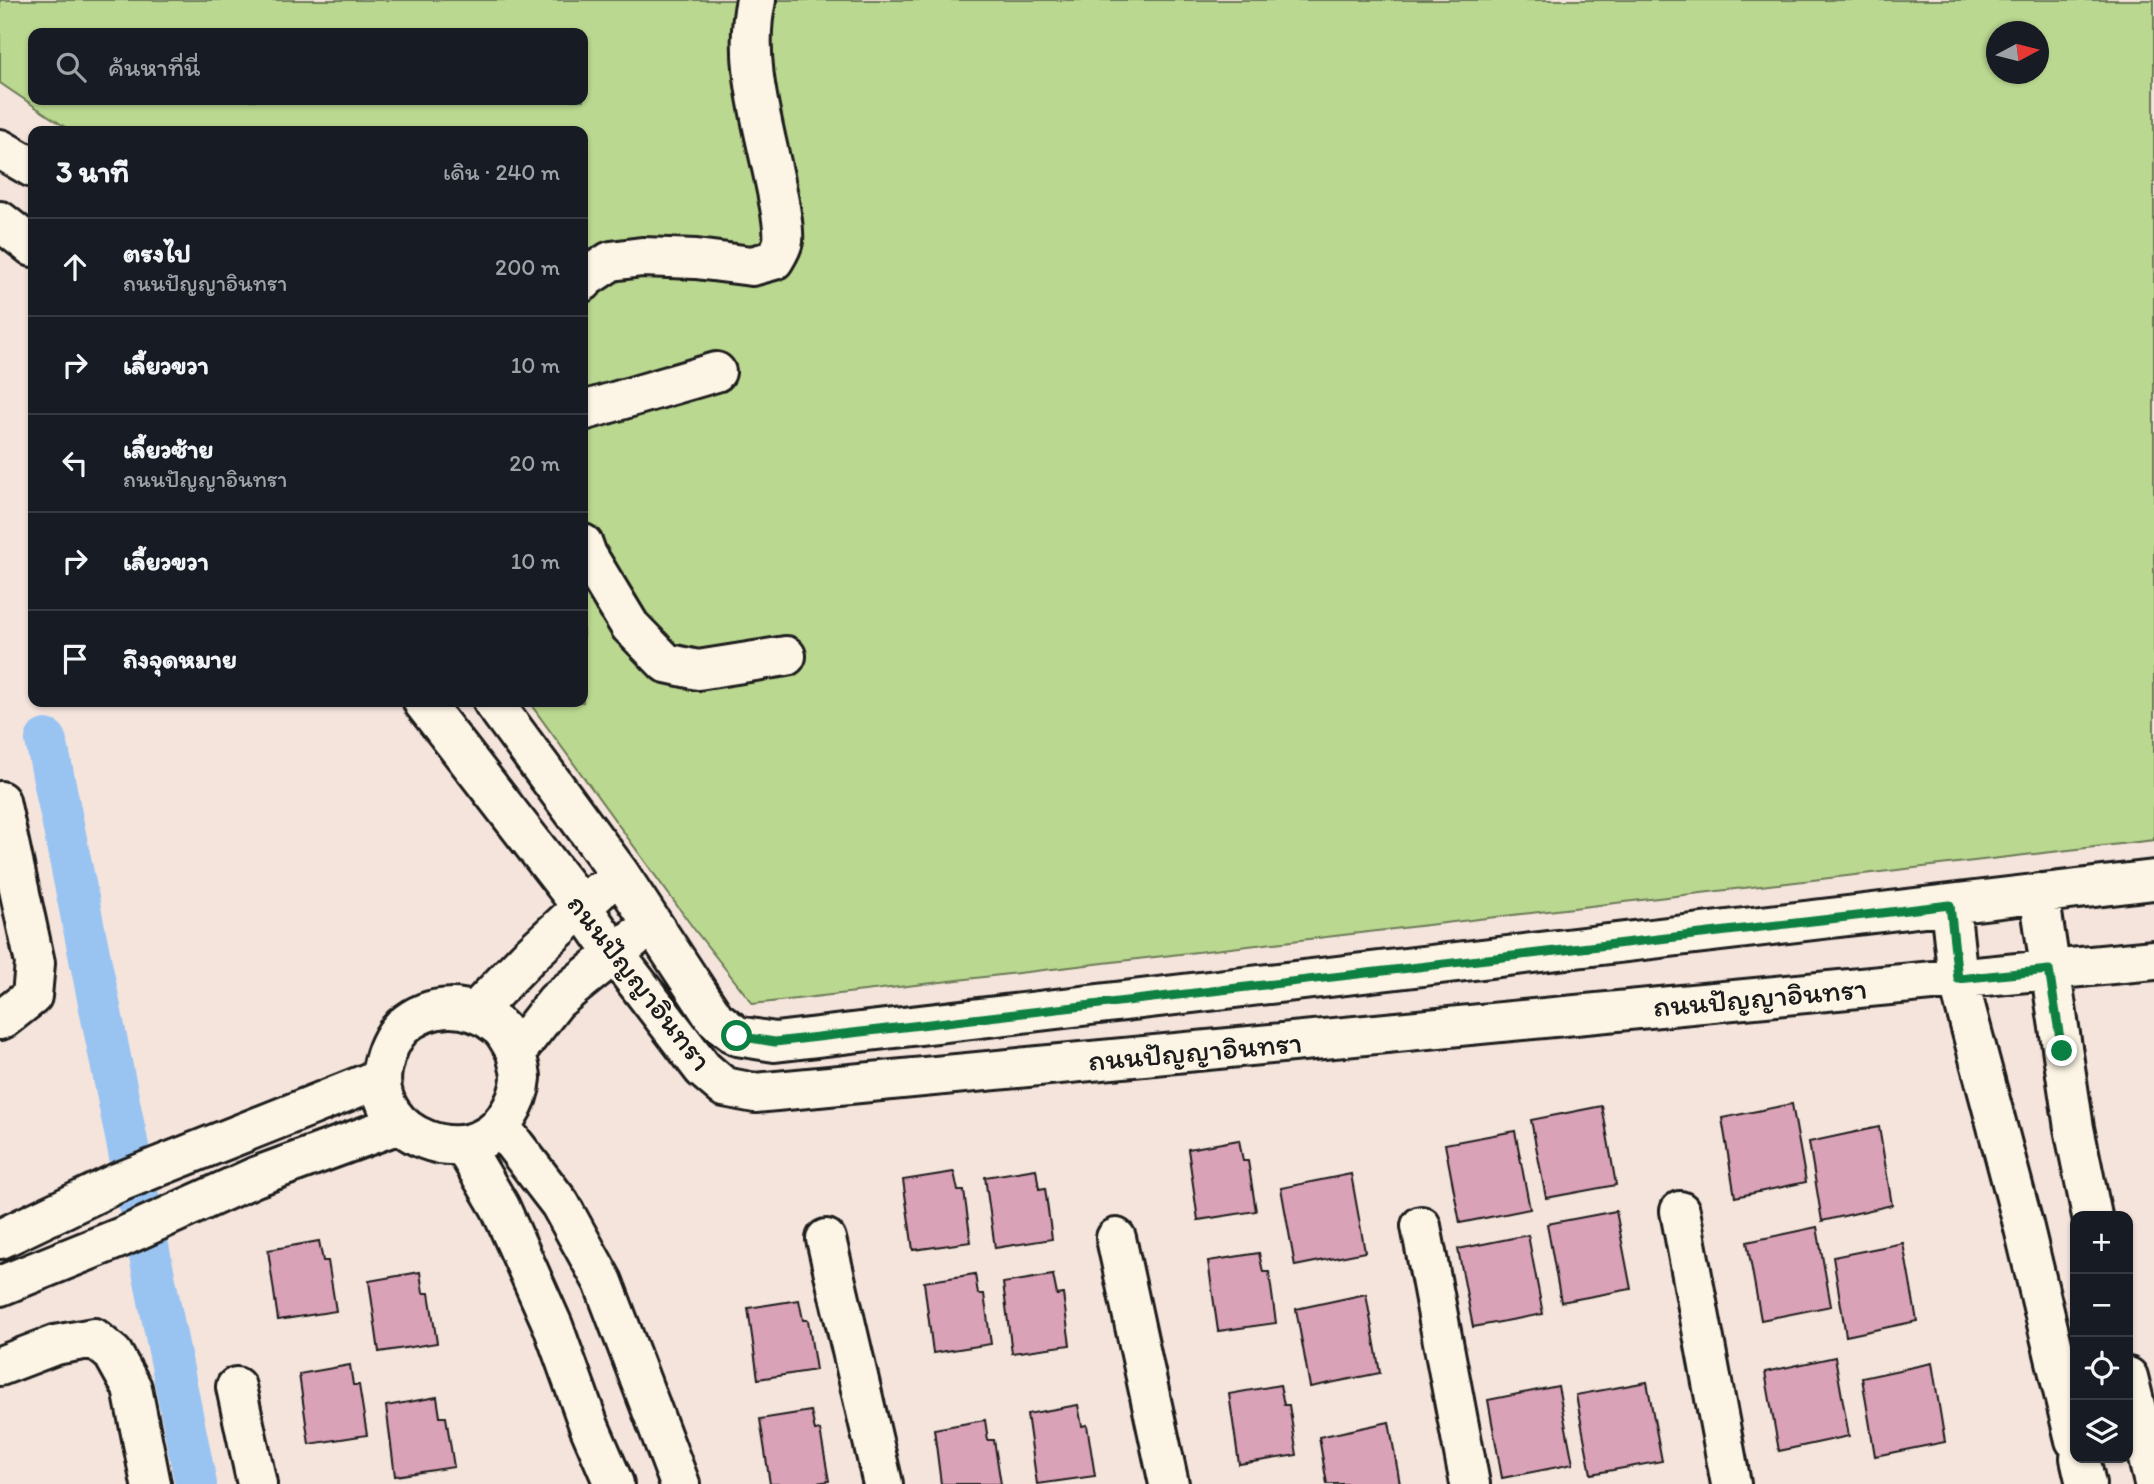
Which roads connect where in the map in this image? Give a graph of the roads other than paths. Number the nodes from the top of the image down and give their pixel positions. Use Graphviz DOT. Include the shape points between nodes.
graph roads {
  1 [pos="756,0"];
  2 [pos="0,149"];
  3 [pos="28,165"];
  4 [pos="0,221"];
  5 [pos="28,243"];
  6 [pos="588,276"];
  7 [pos="716,372"];
  8 [pos="588,410"];
  9 [pos="588,557"];
  10 [pos="786,656"];
  11 [pos="427,707"];
  12 [pos="497,707"];
  13 [pos="0,801"];
  14 [pos="619,873"];
  15 [pos="2154,880"];
  16 [pos="2039,893"];
  17 [pos="1950,905"];
  18 [pos="582,907"];
  19 [pos="653,924"];
  20 [pos="614,953"];
  21 [pos="2154,960"];
  22 [pos="2049,970"];
  23 [pos="1958,979"];
  24 [pos="476,1011"];
  25 [pos="0,1020"];
  26 [pos="516,1052"];
  27 [pos="381,1078"];
  28 [pos="400,1124"];
  29 [pos="260,1126"];
  30 [pos="500,1126"];
  31 [pos="464,1146"];
  32 [pos="277,1169"];
  33 [pos="1680,1211"];
  34 [pos="2091,1211"];
  35 [pos="42,1219"];
  36 [pos="1421,1226"];
  37 [pos="1116,1238"];
  38 [pos="0,1239"];
  39 [pos="826,1239"];
  40 [pos="60,1262"];
  41 [pos="0,1286"];
  42 [pos="2061,1314"];
  43 [pos="0,1366"];
  44 [pos="236,1387"];
  45 [pos="2133,1397"];
  46 [pos="2071,1400"];
  47 [pos="2081,1463"];
  48 [pos="2154,1483"];
  49 [pos="151,1484"];
  50 [pos="257,1484"];
  51 [pos="614,1484"];
  52 [pos="680,1484"];
  53 [pos="883,1484"];
  54 [pos="1170,1484"];
  55 [pos="1470,1484"];
  56 [pos="1731,1484"];
  57 [pos="2086,1484"];
  1 -- 6 [label="street" via="753,60 757,101 779,198 783,242 774,260 752,266 642,257 611,261"];
  2 -- 3 [label="street"];
  4 -- 5 [label="street"];
  7 -- 8 [label="street"];
  9 -- 10 [label="street" via="630,626 666,663 698,670"];
  11 -- 18 [label="street, ถนนปัญญาอินทรา"];
  12 -- 14 [label="street, ถนนปัญญาอินทรา"];
  13 -- 25 [label="street" via="35,963 32,996"];
  14 -- 18 [label="street"];
  14 -- 19 [label="street, ถนนปัญญาอินทรา"];
  15 -- 16 [label="street, ถนนปัญญาอินทรา"];
  16 -- 17 [label="street, ถนนปัญญาอินทรา"];
  16 -- 22 [label="street"];
  17 -- 19 [label="street, ถนนปัญญาอินทรา" via="775,1042 737,1036 715,1018"];
  17 -- 23 [label="street"];
  18 -- 20 [label="street, ถนนปัญญาอินทรา"];
  18 -- 24 [label="street"];
  19 -- 20 [label="street"];
  20 -- 23 [label="street, ถนนปัญญาอินทรา" via="704,1069 724,1087 755,1093"];
  20 -- 26 [label="street" via="556,1001"];
  21 -- 22 [label="street, ถนนปัญญาอินทรา"];
  22 -- 23 [label="street, ถนนปัญญาอินทรา"];
  22 -- 34 [label="street"];
  23 -- 42 [label="street" via="2023,1224"];
  24 -- 26 [label="street" via="500,1027"];
  24 -- 27 [label="street" via="449,1007 422,1013 400,1028 386,1051"];
  26 -- 30 [label="street" via="521,1078 515,1104"];
  27 -- 28 [label="street" via="386,1102"];
  27 -- 29 [label="street"];
  28 -- 31 [label="street" via="428,1143"];
  28 -- 32 [label="street"];
  29 -- 32 [label="street"];
  29 -- 35 [label="street" via="117,1183"];
  30 -- 31 [label="street"];
  30 -- 52 [label="street" via="560,1204 603,1282"];
  31 -- 51 [label="street" via="500,1207 548,1314"];
  32 -- 40 [label="street"];
  33 -- 56 [label="street"];
  35 -- 38 [label="street"];
  35 -- 40 [label="street"];
  36 -- 55 [label="street"];
  37 -- 54 [label="street"];
  39 -- 53 [label="street"];
  40 -- 41 [label="street"];
  42 -- 46 [label="street"];
  43 -- 49 [label="street" via="55,1345 94,1338 113,1354 132,1388"];
  44 -- 50 [label="street"];
  45 -- 48 [label="street"];
  47 -- 57 [label="street"];
}
